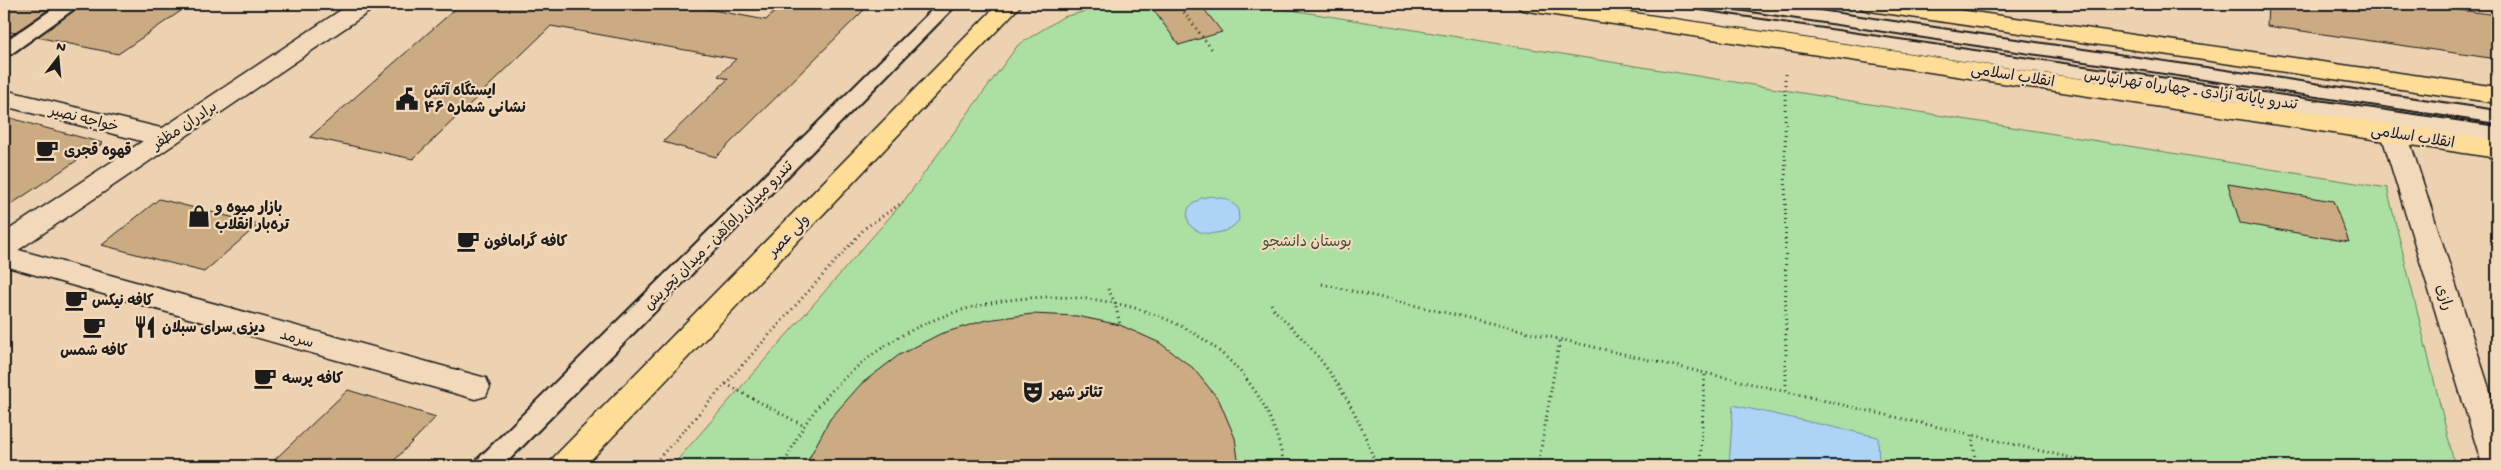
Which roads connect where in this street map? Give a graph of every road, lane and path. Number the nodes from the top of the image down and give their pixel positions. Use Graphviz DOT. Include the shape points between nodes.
graph roads {
  1 [pos="72,4"];
  2 [pos="365,4"];
  3 [pos="948,4"];
  4 [pos="1011,4"];
  5 [pos="1178,4"];
  6 [pos="1528,4"];
  7 [pos="1617,4"];
  8 [pos="1737,4"];
  9 [pos="1870,4"];
  10 [pos="1784,40"];
  11 [pos="4,50"];
  12 [pos="1213,51"];
  13 [pos="2497,95"];
  14 [pos="4,98"];
  15 [pos="2497,117"];
  16 [pos="2394,133"];
  17 [pos="2497,134"];
  18 [pos="165,138"];
  19 [pos="2497,149"];
  20 [pos="903,202"];
  21 [pos="4,246"];
  22 [pos="4,256"];
  23 [pos="1322,284"];
  24 [pos="1108,289"];
  25 [pos="1115,303"];
  26 [pos="1271,304"];
  27 [pos="1120,325"];
  28 [pos="1560,338"];
  29 [pos="1705,372"];
  30 [pos="726,384"];
  31 [pos="475,388"];
  32 [pos="1786,391"];
  33 [pos="804,426"];
  34 [pos="1972,435"];
  35 [pos="2497,461"];
  36 [pos="2092,464"];
  37 [pos="487,466"];
  38 [pos="565,466"];
  39 [pos="652,466"];
  40 [pos="783,466"];
  41 [pos="1284,466"];
  42 [pos="1376,466"];
  43 [pos="1538,466"];
  44 [pos="1700,466"];
  45 [pos="1976,466"];
  46 [pos="2106,466"];
  1 -- 11 [label="lane"];
  2 -- 18 [label="street, برادران مظفر"];
  3 -- 37 [label="lane, تندرو میدان راه‌آهن - میدان تجریش"];
  4 -- 38 [label="main road, ولی عصر"];
  5 -- 12 [label="path"];
  6 -- 10 [label="main road, انقلاب اسلامی"];
  7 -- 17 [label="lane, تندرو پایانه آزادی ـ چهارراه تهرانپارس"];
  8 -- 15 [label="lane"];
  9 -- 13 [label="main road"];
  10 -- 16 [label="main road, انقلاب اسلامی"];
  10 -- 32 [label="path"];
  14 -- 18 [label="street, خواجه نصیر"];
  16 -- 19 [label="main road, انقلاب اسلامی"];
  16 -- 35 [label="street, رازی"];
  18 -- 21 [label="street, برادران مظفر"];
  20 -- 30 [label="path" via="865,228"];
  22 -- 31 [label="street, سرمد"];
  23 -- 28 [label="path"];
  24 -- 25 [label="path"];
  25 -- 27 [label="path"];
  25 -- 33 [label="path" via="1084,297 1032,297 979,306 927,324 880,350 838,384"];
  25 -- 41 [label="path" via="1134,306 1182,325 1221,352 1253,387 1276,429"];
  26 -- 42 [label="path" via="1330,367 1351,401"];
  28 -- 29 [label="path"];
  28 -- 43 [label="path"];
  29 -- 32 [label="path"];
  29 -- 44 [label="path"];
  30 -- 33 [label="path"];
  30 -- 39 [label="path"];
  32 -- 34 [label="path"];
  33 -- 40 [label="path"];
  34 -- 36 [label="path"];
  34 -- 45 [label="path"];
  36 -- 46 [label="path"];
}
